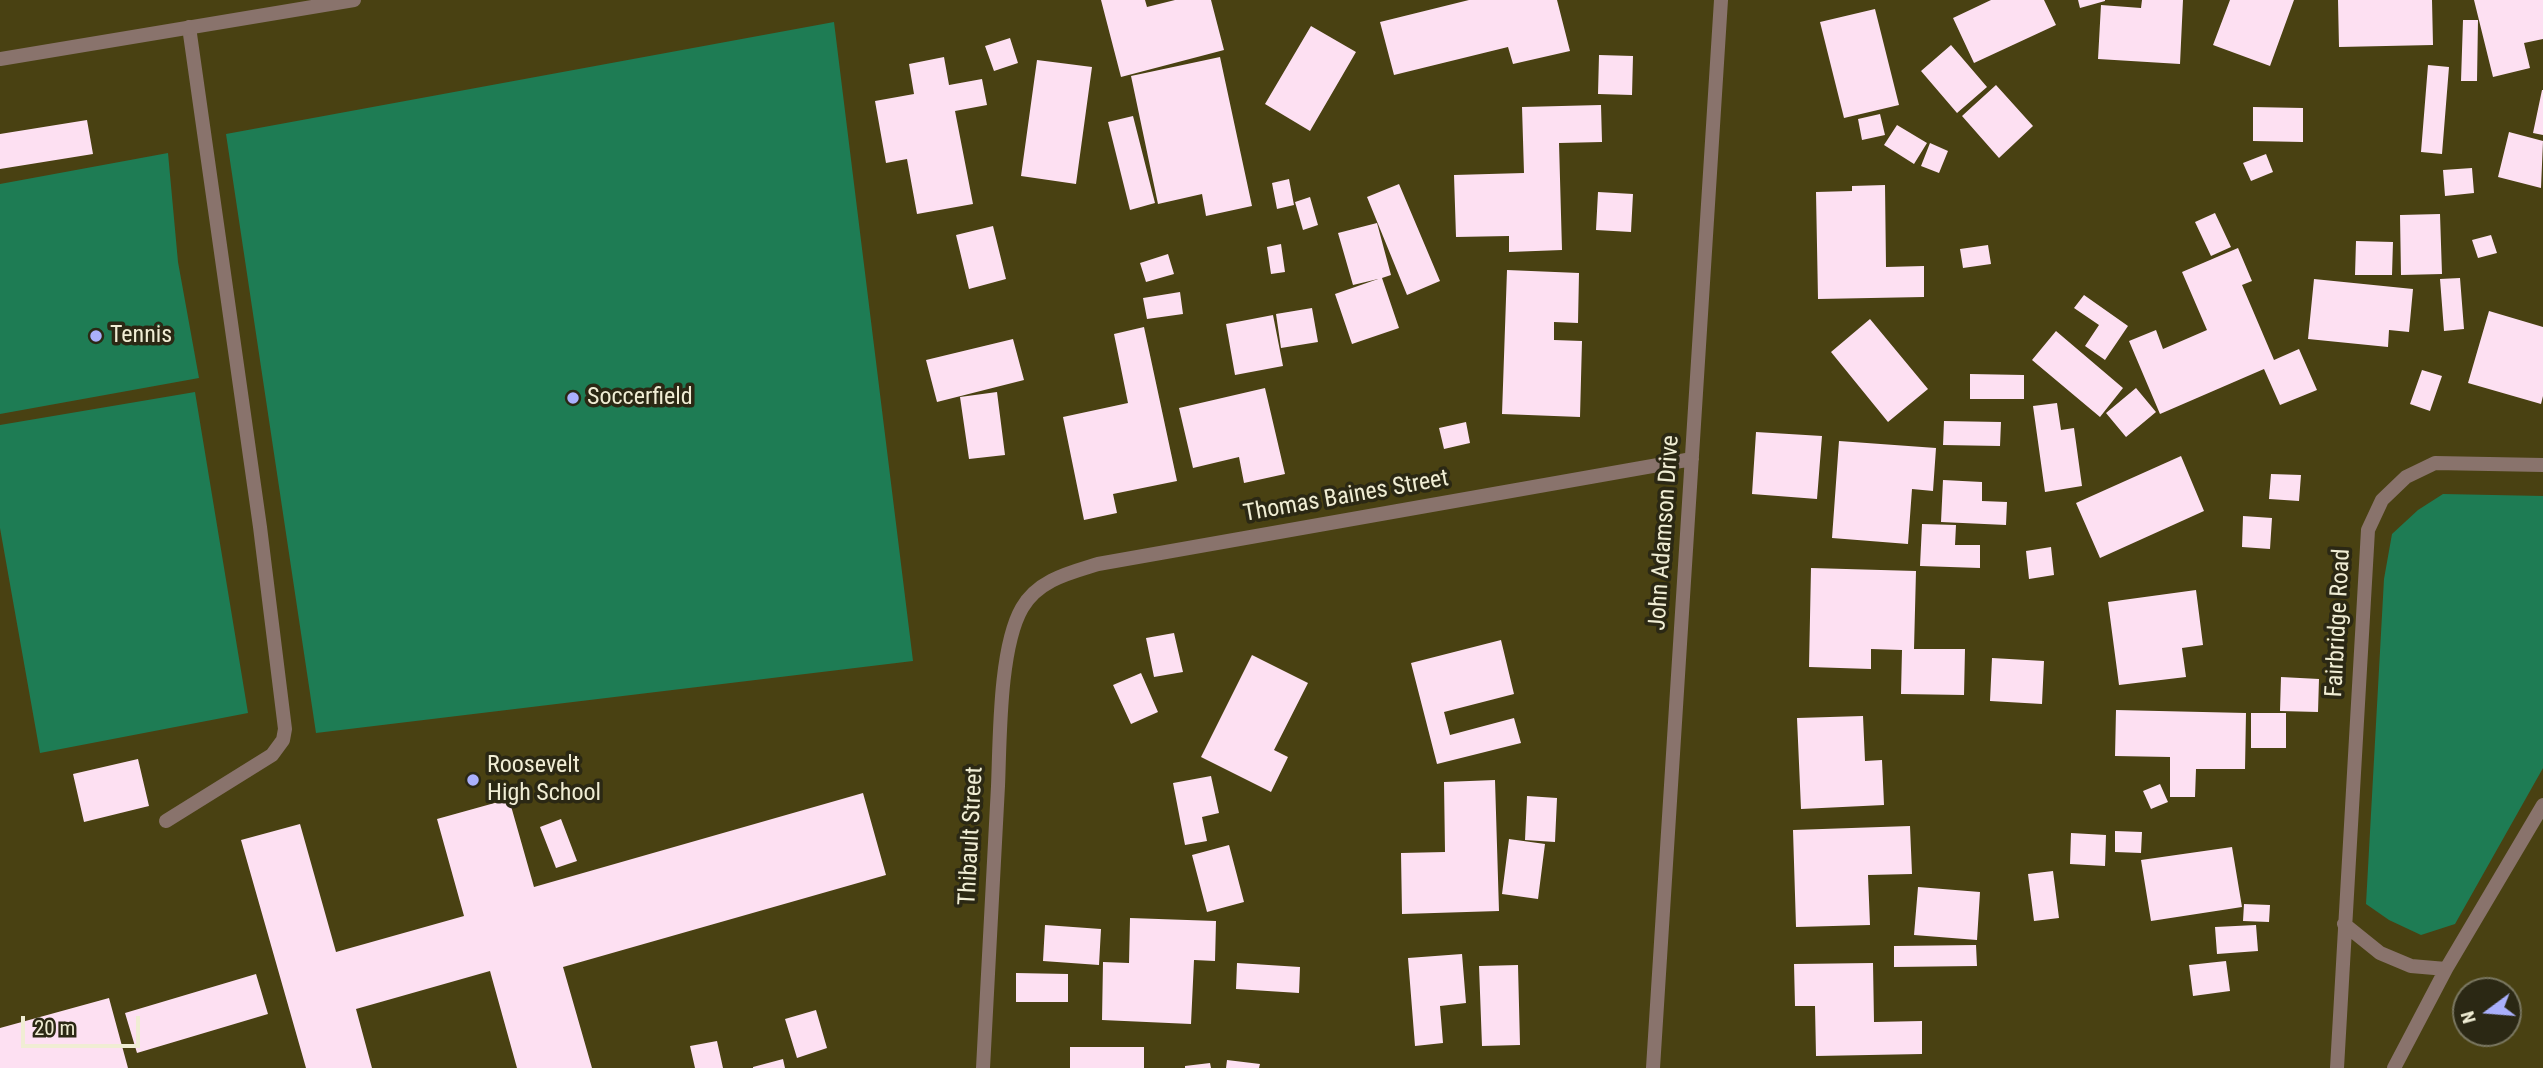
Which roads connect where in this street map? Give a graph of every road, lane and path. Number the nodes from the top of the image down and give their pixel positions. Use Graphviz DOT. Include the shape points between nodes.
graph roads {
  1 [pos="354,0"];
  2 [pos="1721,0"];
  3 [pos="189,27"];
  4 [pos="0,59"];
  5 [pos="1692,459"];
  6 [pos="2543,465"];
  7 [pos="1022,608"];
  8 [pos="2543,805"];
  9 [pos="166,821"];
  10 [pos="2344,924"];
  11 [pos="2446,969"];
  12 [pos="983,1068"];
  13 [pos="1653,1068"];
  14 [pos="2337,1068"];
  15 [pos="2394,1068"];
  1 -- 3 [label="street"];
  2 -- 5 [label="street, John Adamson Drive"];
  3 -- 4 [label="street"];
  3 -- 9 [label="street" via="285,729 272,755"];
  5 -- 7 [label="street, Thomas Baines Street" via="1098,564 1058,576 1036,590"];
  5 -- 13 [label="street, John Adamson Drive"];
  6 -- 10 [label="street, Fairbridge Road" via="2435,463 2406,477 2382,500 2368,530"];
  7 -- 12 [label="street, Thibault Street" via="1012,635 1002,698"];
  8 -- 11 [label="street"];
  10 -- 11 [label="street" via="2380,953 2411,966"];
  10 -- 14 [label="street, Fairbridge Road"];
  11 -- 15 [label="street"];
}
